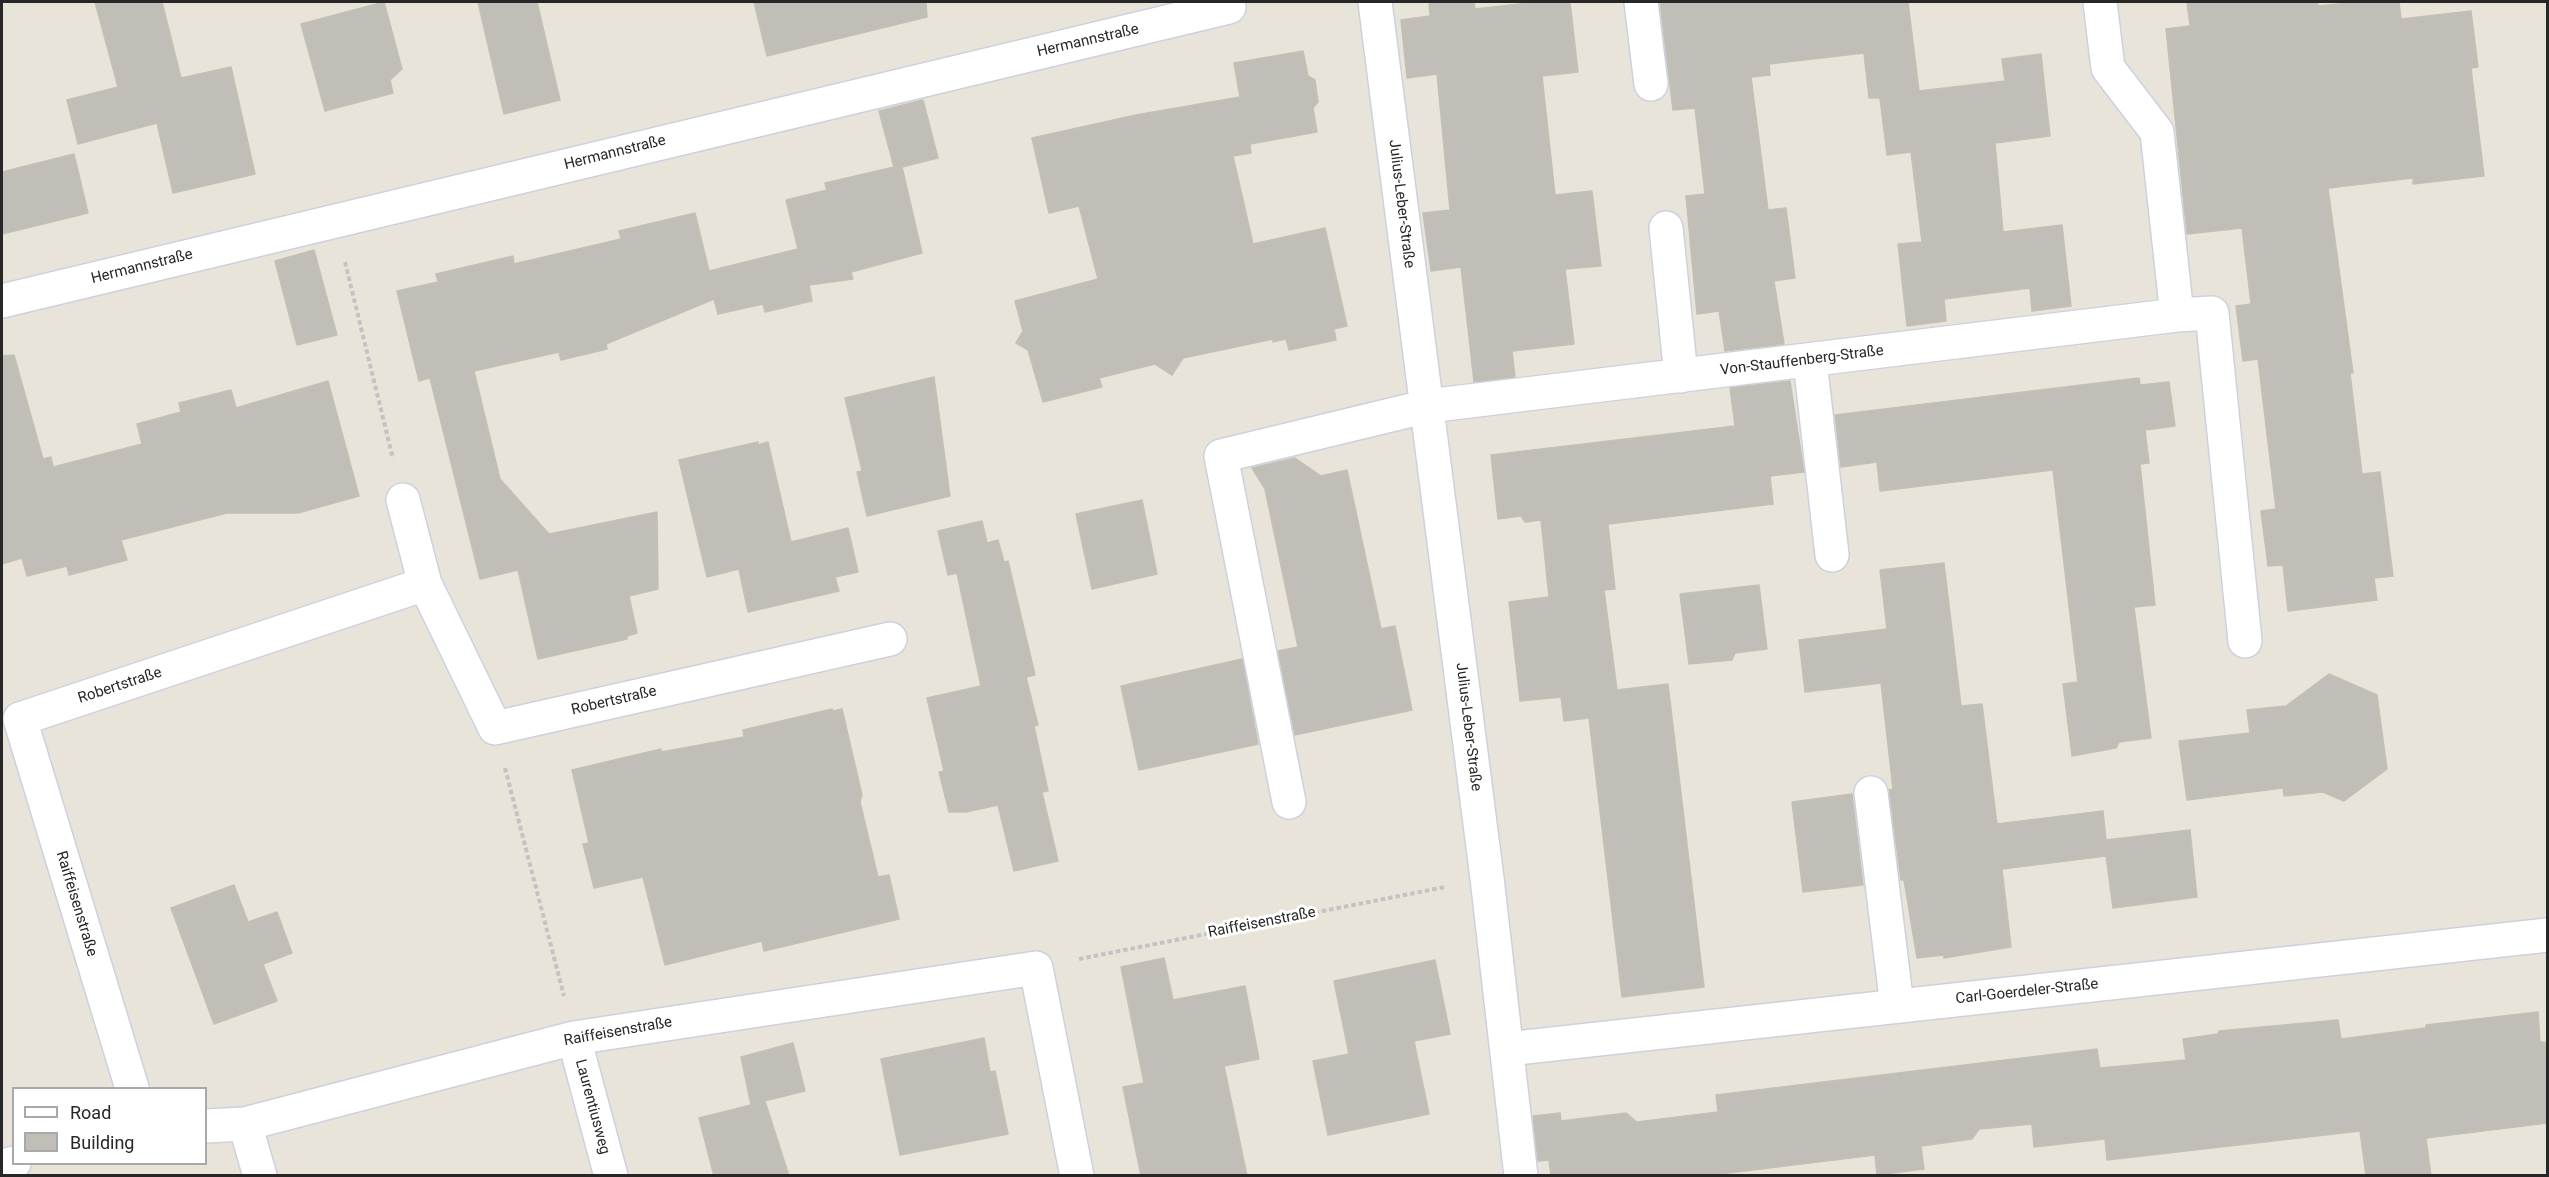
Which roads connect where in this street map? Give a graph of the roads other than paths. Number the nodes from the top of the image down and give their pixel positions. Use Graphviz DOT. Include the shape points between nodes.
graph roads {
  1 [pos="1375,2"];
  2 [pos="1641,2"];
  3 [pos="2100,2"];
  4 [pos="1229,7"];
  5 [pos="1651,84"];
  6 [pos="1666,228"];
  7 [pos="2,301"];
  8 [pos="2176,315"];
  9 [pos="1810,361"];
  10 [pos="1681,376"];
  11 [pos="1428,406"];
  12 [pos="403,500"];
  13 [pos="1832,555"];
  14 [pos="425,584"];
  15 [pos="890,639"];
  16 [pos="2245,640"];
  17 [pos="20,719"];
  18 [pos="1871,793"];
  19 [pos="1289,802"];
  20 [pos="2547,935"];
  21 [pos="1897,1006"];
  22 [pos="574,1038"];
  23 [pos="1507,1049"];
  24 [pos="131,1087"];
  25 [pos="246,1124"];
  26 [pos="207,1126"];
  27 [pos="260,1176"];
  28 [pos="610,1176"];
  29 [pos="1077,1176"];
  30 [pos="1521,1176"];
  1 -- 11 [label="street, Julius-Leber-Straße"];
  2 -- 5 [label="street"];
  3 -- 8 [label="street" via="2108,68 2157,132"];
  4 -- 7 [label="street, Hermannstraße"];
  6 -- 10 [label="street"];
  8 -- 9 [label="street, Von-Stauffenberg-Straße"];
  8 -- 16 [label="street, Von-Stauffenberg-Straße" via="2212,313"];
  9 -- 10 [label="street, Von-Stauffenberg-Straße"];
  9 -- 13 [label="street"];
  10 -- 11 [label="street, Von-Stauffenberg-Straße"];
  11 -- 19 [label="street" via="1221,456"];
  11 -- 23 [label="street, Julius-Leber-Straße"];
  12 -- 14 [label="street"];
  14 -- 15 [label="street, Robertstraße" via="495,728"];
  14 -- 17 [label="street, Robertstraße"];
  17 -- 24 [label="street, Raiffeisenstraße"];
  18 -- 21 [label="street"];
  20 -- 21 [label="street, Carl-Goerdeler-Straße"];
  21 -- 23 [label="street, Carl-Goerdeler-Straße"];
  22 -- 25 [label="street, Raiffeisenstraße"];
  22 -- 28 [label="street, Laurentiusweg"];
  22 -- 29 [label="street, Raiffeisenstraße" via="1036,968"];
  23 -- 30 [label="street, Julius-Leber-Straße"];
  25 -- 26 [label="street, Raiffeisenstraße"];
  25 -- 27 [label="street"];
}
